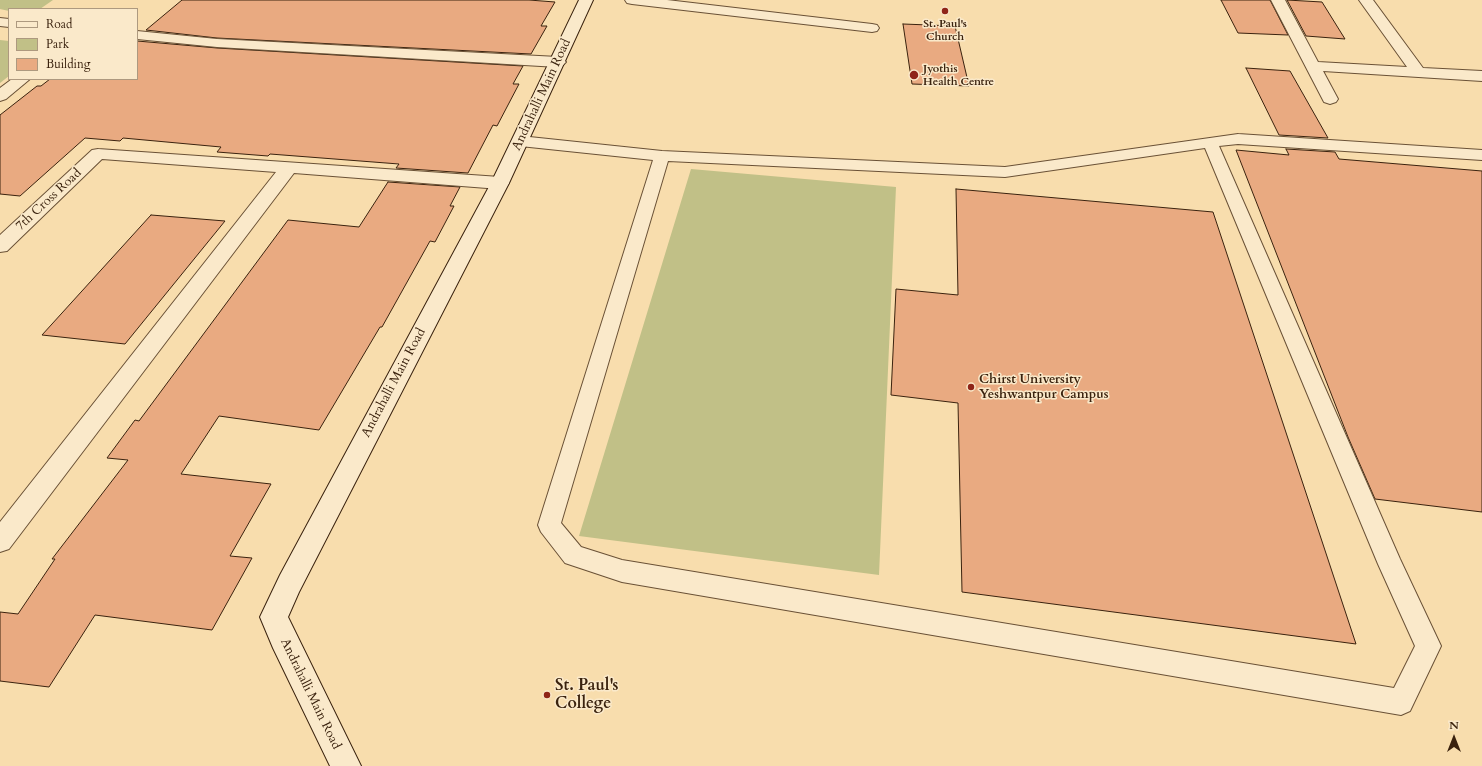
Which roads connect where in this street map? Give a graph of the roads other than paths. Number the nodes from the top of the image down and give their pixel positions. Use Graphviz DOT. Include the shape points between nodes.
graph roads {
  1 [pos="586,0"];
  2 [pos="632,0"];
  3 [pos="1278,0"];
  4 [pos="1366,0"];
  5 [pos="872,28"];
  6 [pos="138,35"];
  7 [pos="558,62"];
  8 [pos="1313,66"];
  9 [pos="1419,73"];
  10 [pos="1482,76"];
  11 [pos="21,80"];
  12 [pos="0,96"];
  13 [pos="1330,99"];
  14 [pos="520,140"];
  15 [pos="1210,143"];
  16 [pos="1482,155"];
  17 [pos="662,156"];
  18 [pos="288,169"];
  19 [pos="500,183"];
  20 [pos="0,246"];
  21 [pos="0,541"];
  22 [pos="346,766"];
  1 -- 7 [label="street, Andrahalli Main Road"];
  2 -- 5 [label="street"];
  3 -- 8 [label="street"];
  4 -- 9 [label="street"];
  6 -- 7 [label="street" via="217,43"];
  7 -- 14 [label="street, Andrahalli Main Road"];
  8 -- 9 [label="street"];
  8 -- 13 [label="street"];
  9 -- 10 [label="street"];
  11 -- 12 [label="street"];
  14 -- 17 [label="lane"];
  14 -- 19 [label="street, Andrahalli Main Road"];
  15 -- 16 [label="lane" via="1238,139"];
  15 -- 17 [label="lane" via="1005,172"];
  15 -- 17 [label="lane" via="1390,564 1428,646 1401,702 622,571 573,555 549,525"];
  18 -- 19 [label="street"];
  18 -- 20 [label="street, 7th Cross Road" via="98,154"];
  18 -- 21 [label="street"];
  19 -- 22 [label="street, Andrahalli Main Road" via="274,617 282,639"];
}
